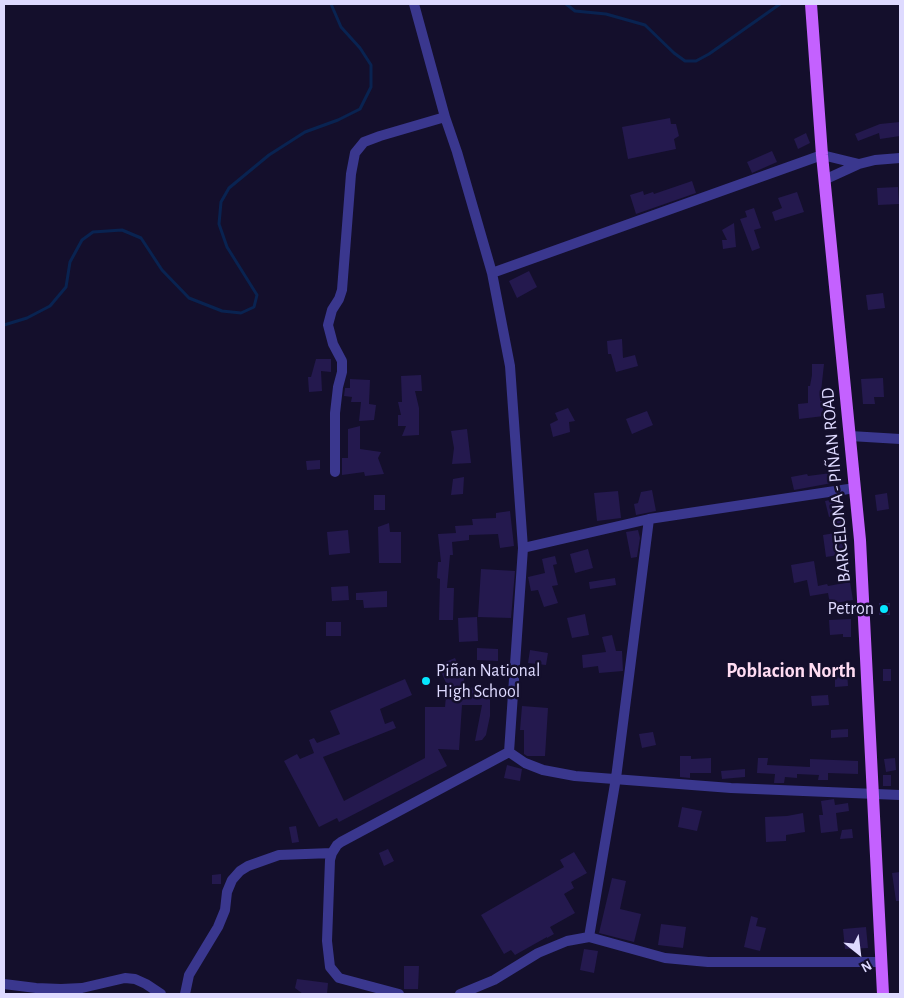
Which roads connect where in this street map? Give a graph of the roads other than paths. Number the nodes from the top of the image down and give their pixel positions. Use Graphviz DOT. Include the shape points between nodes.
graph roads {
  1 [pos="414,4"];
  2 [pos="811,5"];
  3 [pos="445,117"];
  4 [pos="822,154"];
  5 [pos="900,158"];
  6 [pos="858,164"];
  7 [pos="824,180"];
  8 [pos="492,273"];
  9 [pos="850,436"];
  10 [pos="900,439"];
  11 [pos="335,472"];
  12 [pos="855,488"];
  13 [pos="649,519"];
  14 [pos="524,548"];
  15 [pos="509,752"];
  16 [pos="616,778"];
  17 [pos="873,794"];
  18 [pos="900,795"];
  19 [pos="332,853"];
  20 [pos="589,936"];
  21 [pos="882,962"];
  22 [pos="4,984"];
  23 [pos="161,994"];
  24 [pos="185,994"];
  25 [pos="399,994"];
  26 [pos="460,994"];
  27 [pos="883,994"];
  1 -- 3 [label="street"];
  2 -- 4 [label="main road, BARCELONA - PIÑAN ROAD"];
  3 -- 8 [label="street"];
  3 -- 11 [label="street" via="364,142 355,153 342,290 328,325 342,361 335,413"];
  4 -- 6 [label="street"];
  4 -- 7 [label="main road, BARCELONA - PIÑAN ROAD"];
  4 -- 8 [label="street"];
  5 -- 6 [label="street"];
  6 -- 7 [label="street"];
  7 -- 9 [label="main road, BARCELONA - PIÑAN ROAD"];
  8 -- 14 [label="street" via="510,366"];
  9 -- 10 [label="street"];
  9 -- 12 [label="main road, BARCELONA - PIÑAN ROAD"];
  12 -- 13 [label="street"];
  12 -- 17 [label="main road, BARCELONA - PIÑAN ROAD"];
  13 -- 14 [label="street"];
  13 -- 16 [label="street"];
  14 -- 15 [label="street"];
  15 -- 16 [label="street" via="543,770"];
  15 -- 19 [label="street" via="340,842"];
  16 -- 17 [label="street" via="731,788"];
  16 -- 20 [label="street"];
  17 -- 18 [label="street"];
  17 -- 21 [label="main road, BARCELONA - PIÑAN ROAD"];
  19 -- 24 [label="street" via="279,855 240,871 232,880 218,927 189,975"];
  19 -- 25 [label="street" via="327,941 330,967 339,978"];
  20 -- 21 [label="street" via="665,958 708,962"];
  20 -- 26 [label="street" via="567,941 538,954 494,980"];
  21 -- 27 [label="main road, BARCELONA - PIÑAN ROAD"];
  22 -- 23 [label="street" via="68,989 125,978 135,979"];
}
